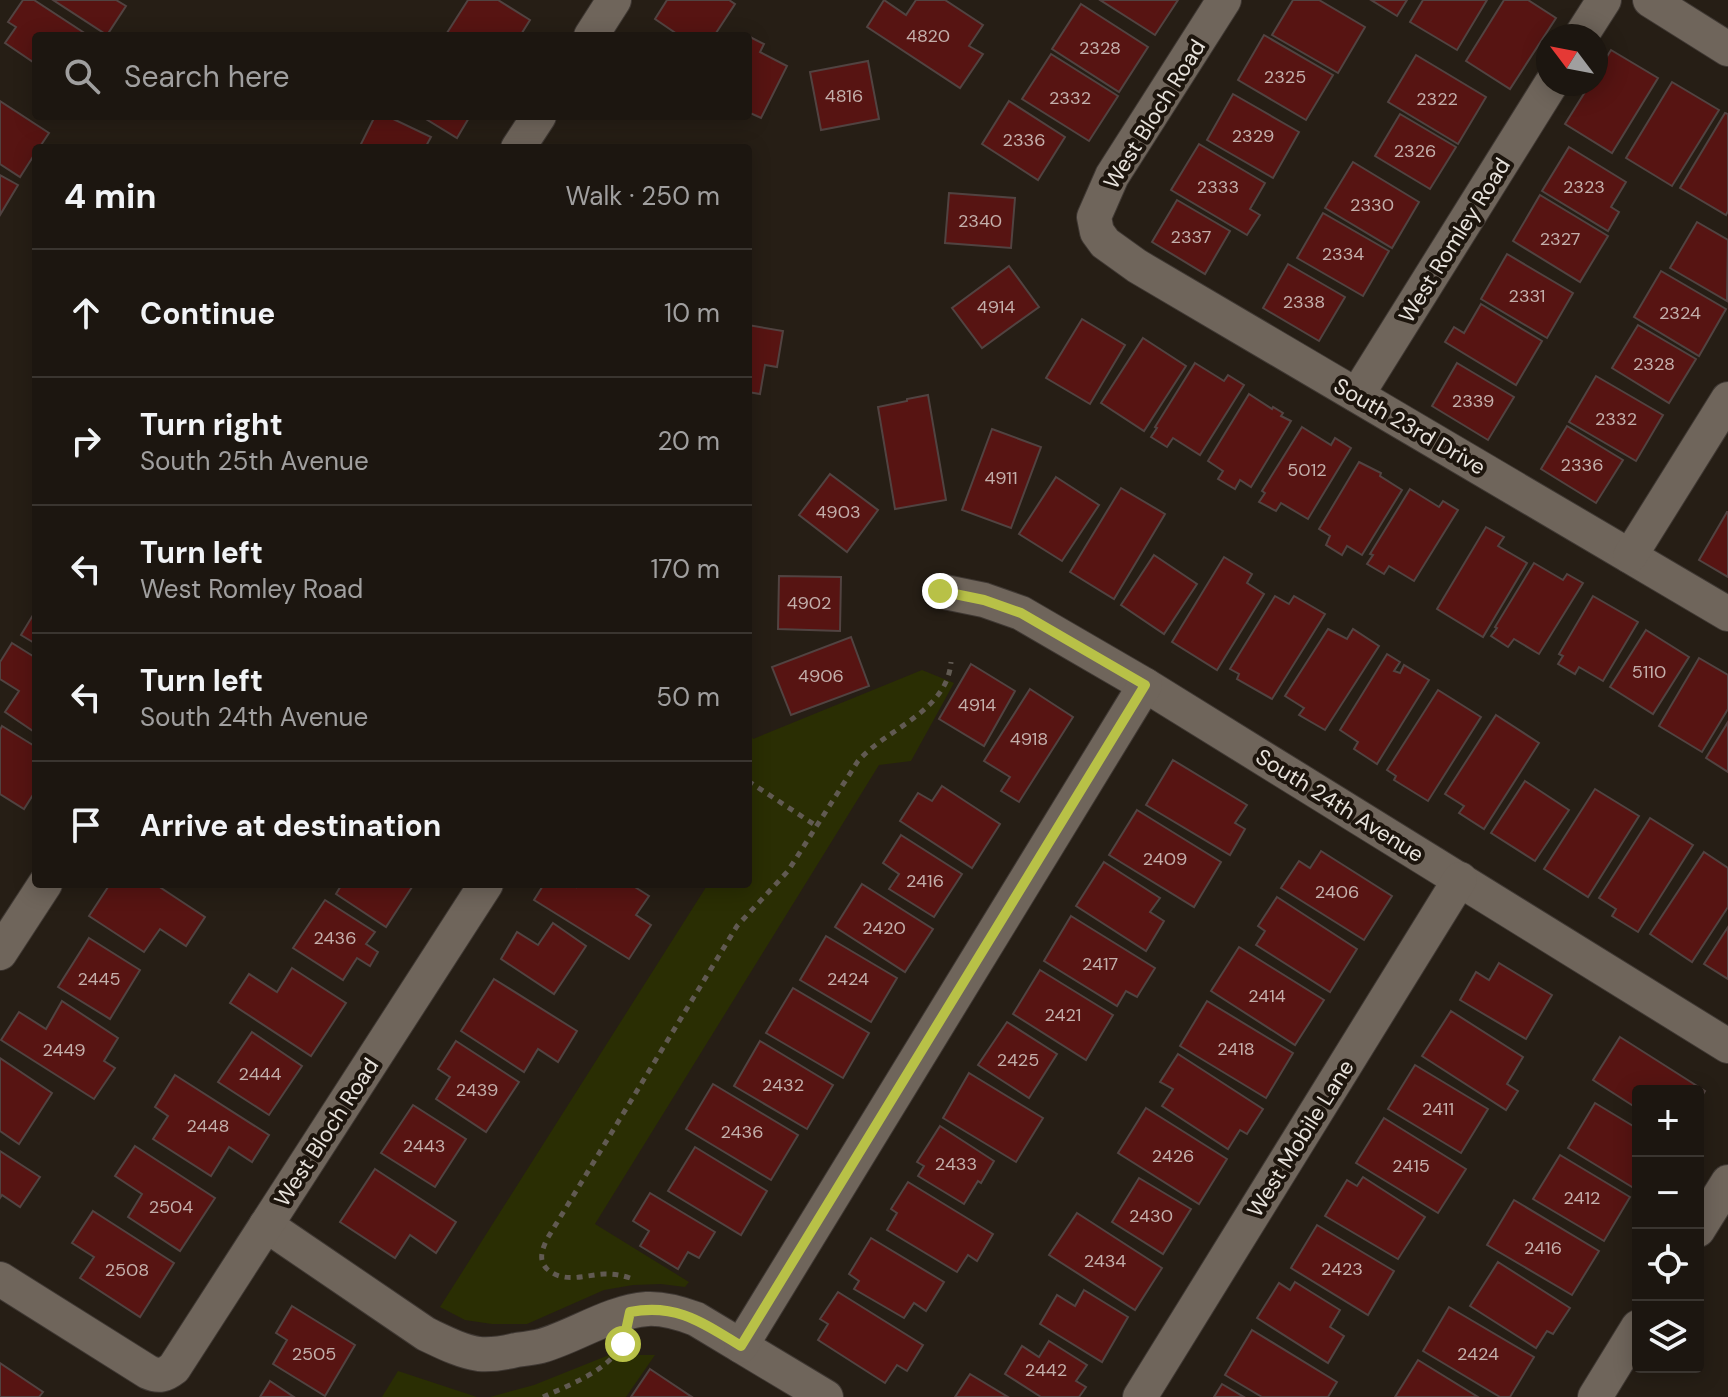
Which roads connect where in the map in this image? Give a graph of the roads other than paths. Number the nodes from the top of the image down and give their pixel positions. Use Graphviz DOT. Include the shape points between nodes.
graph roads {
  1 [pos="614,0"];
  2 [pos="1224,0"];
  3 [pos="1604,0"];
  4 [pos="1650,0"];
  5 [pos="1589,24"];
  6 [pos="594,32"];
  7 [pos="1728,49"];
  8 [pos="1544,96"];
  9 [pos="536,120"];
  10 [pos="521,144"];
  11 [pos="1097,232"];
  12 [pos="1357,395"];
  13 [pos="1728,399"];
  14 [pos="1630,556"];
  15 [pos="940,591"];
  16 [pos="1728,614"];
  17 [pos="1145,685"];
  18 [pos="1460,879"];
  19 [pos="42,888"];
  20 [pos="483,888"];
  21 [pos="0,953"];
  22 [pos="1728,1046"];
  23 [pos="1728,1182"];
  24 [pos="266,1225"];
  25 [pos="1699,1229"];
  26 [pos="0,1279"];
  27 [pos="1632,1337"];
  28 [pos="741,1346"];
  29 [pos="826,1397"];
  30 [pos="1140,1397"];
  31 [pos="1595,1397"];
  1 -- 6 [label="street"];
  2 -- 11 [label="street, West Bloch Road" via="1112,176 1094,217"];
  3 -- 5 [label="street"];
  4 -- 7 [label="street"];
  8 -- 12 [label="street, West Romley Road"];
  9 -- 10 [label="street"];
  11 -- 12 [label="street, South 23rd Drive" via="1137,266"];
  12 -- 14 [label="street, South 23rd Drive"];
  13 -- 14 [label="street"];
  14 -- 16 [label="street, South 23rd Drive"];
  15 -- 17 [label="street, South 24th Avenue" via="1021,613"];
  17 -- 18 [label="street, South 24th Avenue"];
  17 -- 28 [label="street"];
  18 -- 22 [label="street, South 24th Avenue"];
  18 -- 30 [label="street, West Mobile Lane"];
  19 -- 21 [label="street"];
  20 -- 24 [label="street, West Bloch Road"];
  23 -- 25 [label="street"];
  24 -- 26 [label="street, West Bloch Road" via="174,1368 161,1375 148,1372"];
  24 -- 28 [label="street" via="426,1334 481,1354 542,1345 634,1297 646,1309 696,1319"];
  27 -- 31 [label="street"];
  28 -- 29 [label="street"];
}
